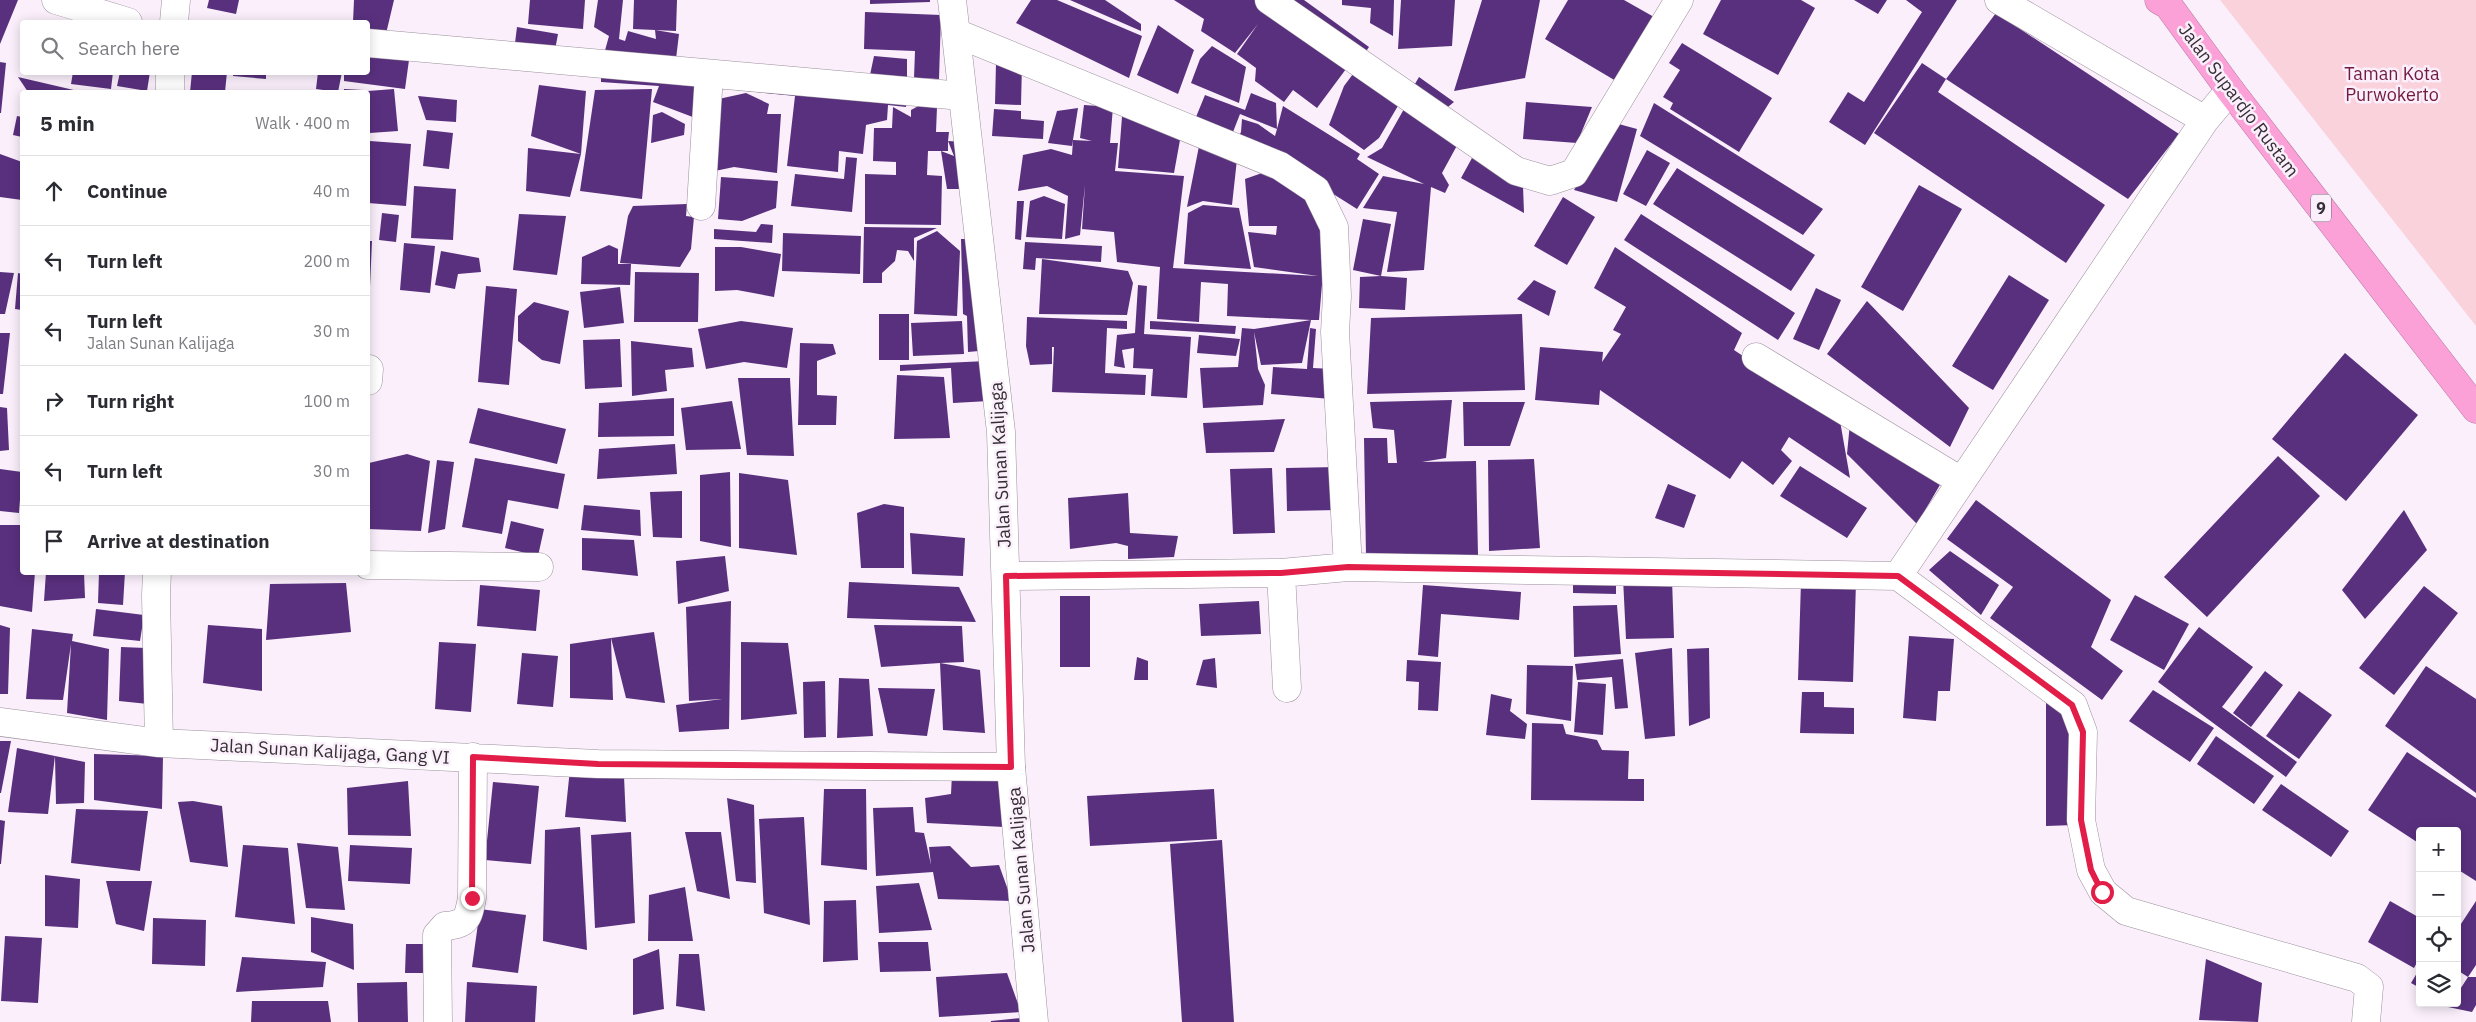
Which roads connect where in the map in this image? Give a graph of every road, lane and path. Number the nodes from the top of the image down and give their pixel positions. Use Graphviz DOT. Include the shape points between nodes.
graph roads {
  1 [pos="56,0"];
  2 [pos="176,0"];
  3 [pos="952,0"];
  4 [pos="1269,0"];
  5 [pos="1679,0"];
  6 [pos="1999,0"];
  7 [pos="2165,2"];
  8 [pos="121,20"];
  9 [pos="174,20"];
  10 [pos="956,33"];
  11 [pos="370,43"];
  12 [pos="708,74"];
  13 [pos="170,75"];
  14 [pos="170,90"];
  15 [pos="2230,90"];
  16 [pos="962,96"];
  17 [pos="2205,120"];
  18 [pos="701,206"];
  19 [pos="1756,357"];
  20 [pos="2476,409"];
  21 [pos="1961,482"];
  22 [pos="370,565"];
  23 [pos="539,567"];
  24 [pos="1348,567"];
  25 [pos="1281,573"];
  26 [pos="157,575"];
  27 [pos="1006,576"];
  28 [pos="1898,576"];
  29 [pos="1287,688"];
  30 [pos="0,722"];
  31 [pos="159,743"];
  32 [pos="473,757"];
  33 [pos="1011,767"];
  34 [pos="438,1022"];
  35 [pos="1034,1022"];
  36 [pos="2366,1022"];
  1 -- 8 [label="street"];
  2 -- 9 [label="street"];
  3 -- 10 [label="street, Jalan Sunan Kalijaga"];
  4 -- 5 [label="street" via="1516,171 1550,181 1574,173"];
  6 -- 17 [label="street"];
  7 -- 15 [label="highway, Jalan Supardjo Rustam / 9"];
  10 -- 16 [label="street, Jalan Sunan Kalijaga"];
  10 -- 24 [label="street" via="1280,166 1316,190 1334,227 1335,332"];
  11 -- 12 [label="street"];
  12 -- 16 [label="street"];
  12 -- 18 [label="street"];
  13 -- 14 [label="street"];
  15 -- 17 [label="street"];
  15 -- 20 [label="highway, Jalan Supardjo Rustam / 9"];
  16 -- 27 [label="street, Jalan Sunan Kalijaga" via="1001,432"];
  17 -- 21 [label="street"];
  19 -- 21 [label="street"];
  21 -- 28 [label="street"];
  22 -- 23 [label="street"];
  24 -- 25 [label="street"];
  24 -- 28 [label="street"];
  25 -- 27 [label="street"];
  25 -- 29 [label="street"];
  26 -- 31 [label="street"];
  27 -- 33 [label="street, Jalan Sunan Kalijaga"];
  28 -- 36 [label="street" via="2072,705 2083,732 2081,820 2091,870 2102,892 2126,911 2357,978 2369,987"];
  30 -- 31 [label="street, Jalan Sunan Kalijaga, Gang VI"];
  31 -- 32 [label="street, Jalan Sunan Kalijaga, Gang VI"];
  32 -- 33 [label="street, Jalan Sunan Kalijaga, Gang VI" via="598,764"];
  32 -- 34 [label="street" via="472,898 469,916 459,924 445,926 437,935"];
  33 -- 35 [label="street, Jalan Sunan Kalijaga"];
}
